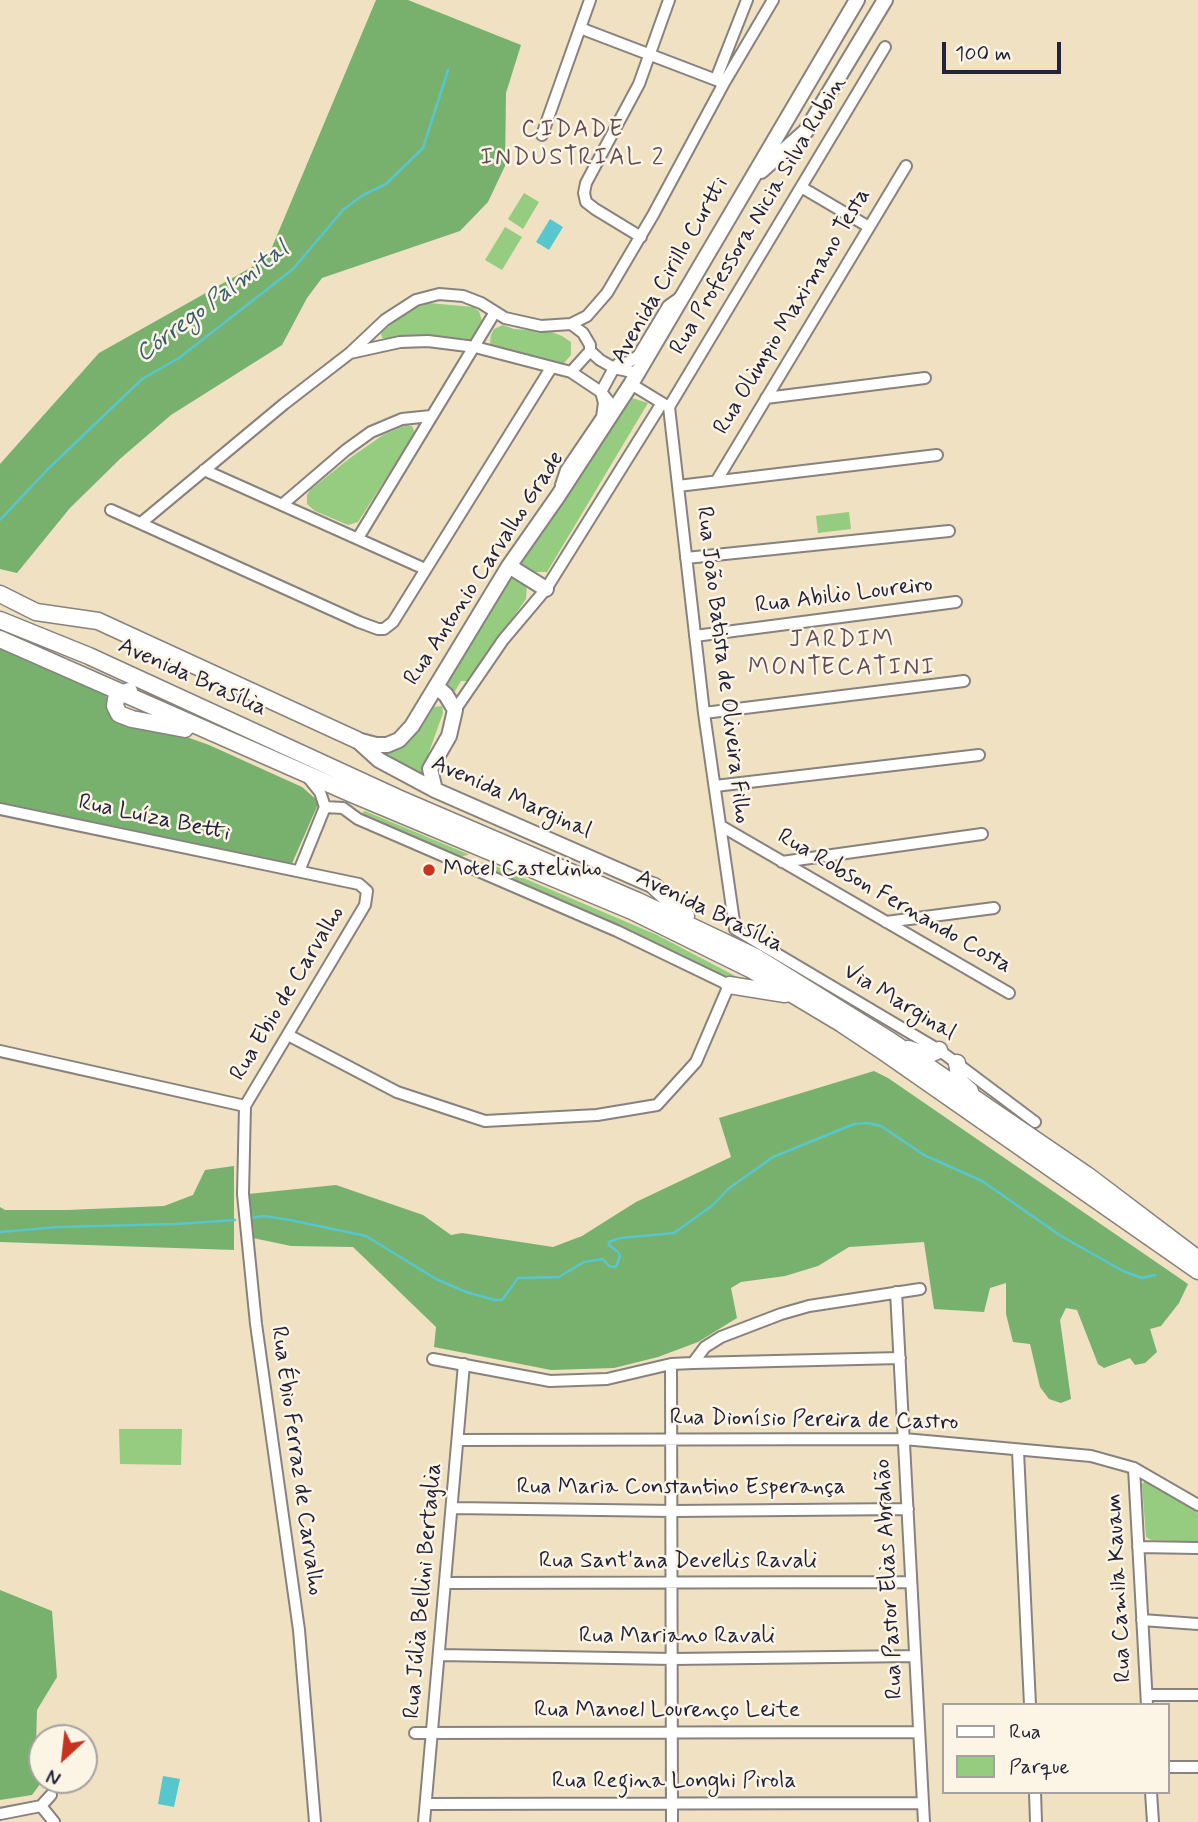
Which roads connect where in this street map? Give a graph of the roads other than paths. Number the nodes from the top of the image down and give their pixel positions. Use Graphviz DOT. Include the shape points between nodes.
graph roads {
  1 [pos="590,0"];
  2 [pos="669,0"];
  3 [pos="747,0"];
  4 [pos="773,0"];
  5 [pos="857,0"];
  6 [pos="885,0"];
  7 [pos="580,28"];
  8 [pos="885,47"];
  9 [pos="650,54"];
  10 [pos="720,81"];
  11 [pos="542,135"];
  12 [pos="906,166"];
  13 [pos="750,182"];
  14 [pos="801,187"];
  15 [pos="869,227"];
  16 [pos="640,237"];
  17 [pos="684,295"];
  18 [pos="495,312"];
  19 [pos="571,324"];
  20 [pos="375,330"];
  21 [pos="382,346"];
  22 [pos="475,346"];
  23 [pos="590,351"];
  24 [pos="349,353"];
  25 [pos="551,368"];
  26 [pos="614,368"];
  27 [pos="571,372"];
  28 [pos="925,378"];
  29 [pos="634,379"];
  30 [pos="601,392"];
  31 [pos="766,398"];
  32 [pos="666,405"];
  33 [pos="615,409"];
  34 [pos="430,416"];
  35 [pos="937,456"];
  36 [pos="204,470"];
  37 [pos="717,480"];
  38 [pos="678,486"];
  39 [pos="558,496"];
  40 [pos="283,505"];
  41 [pos="111,510"];
  42 [pos="141,523"];
  43 [pos="949,531"];
  44 [pos="358,538"];
  45 [pos="686,558"];
  46 [pos="509,566"];
  47 [pos="425,569"];
  48 [pos="546,589"];
  49 [pos="0,594"];
  50 [pos="956,602"];
  51 [pos="0,620"];
  52 [pos="695,636"];
  53 [pos="0,639"];
  54 [pos="964,681"];
  55 [pos="436,686"];
  56 [pos="121,694"];
  57 [pos="181,697"];
  58 [pos="455,710"];
  59 [pos="704,713"];
  60 [pos="357,740"];
  61 [pos="979,755"];
  62 [pos="304,773"];
  63 [pos="715,786"];
  64 [pos="435,790"];
  65 [pos="352,794"];
  66 [pos="324,807"];
  67 [pos="0,809"];
  68 [pos="358,819"];
  69 [pos="721,826"];
  70 [pos="982,834"];
  71 [pos="491,851"];
  72 [pos="459,862"];
  73 [pos="782,862"];
  74 [pos="299,871"];
  75 [pos="654,886"];
  76 [pos="994,908"];
  77 [pos="885,922"];
  78 [pos="735,929"];
  79 [pos="710,934"];
  80 [pos="729,985"];
  81 [pos="1009,993"];
  82 [pos="794,995"];
  83 [pos="288,1035"];
  84 [pos="891,1041"];
  85 [pos="939,1050"];
  86 [pos="0,1051"];
  87 [pos="957,1063"];
  88 [pos="246,1107"];
  89 [pos="995,1114"];
  90 [pos="1035,1122"];
  91 [pos="1198,1259"];
  92 [pos="1198,1271"];
  93 [pos="920,1289"];
  94 [pos="896,1292"];
  95 [pos="900,1358"];
  96 [pos="433,1359"];
  97 [pos="693,1363"];
  98 [pos="464,1364"];
  99 [pos="671,1364"];
  100 [pos="673,1438"];
  101 [pos="458,1440"];
  102 [pos="904,1440"];
  103 [pos="1018,1451"];
  104 [pos="1134,1468"];
  105 [pos="1198,1505"];
  106 [pos="453,1508"];
  107 [pos="908,1508"];
  108 [pos="673,1511"];
  109 [pos="1138,1547"];
  110 [pos="1198,1548"];
  111 [pos="911,1582"];
  112 [pos="445,1583"];
  113 [pos="673,1583"];
  114 [pos="1142,1620"];
  115 [pos="1198,1624"];
  116 [pos="439,1655"];
  117 [pos="915,1656"];
  118 [pos="673,1659"];
  119 [pos="1198,1695"];
  120 [pos="1147,1700"];
  121 [pos="1031,1703"];
  122 [pos="673,1731"];
  123 [pos="919,1732"];
  124 [pos="415,1733"];
  125 [pos="432,1733"];
  126 [pos="1170,1767"];
  127 [pos="1198,1767"];
  128 [pos="1035,1794"];
  129 [pos="1151,1794"];
  130 [pos="51,1795"];
  131 [pos="923,1802"];
  132 [pos="672,1803"];
  133 [pos="426,1804"];
  134 [pos="41,1806"];
  135 [pos="0,1814"];
  136 [pos="54,1822"];
  137 [pos="315,1822"];
  138 [pos="424,1822"];
  139 [pos="672,1822"];
  140 [pos="924,1822"];
  141 [pos="1036,1822"];
  142 [pos="1153,1822"];
  1 -- 7 [label="street"];
  2 -- 9 [label="street"];
  3 -- 10 [label="street"];
  4 -- 10 [label="street"];
  5 -- 13 [label="main road, Avenida Cirillo Curtti"];
  6 -- 13 [label="main road, Avenida Cirillo Curtti" via="806,131"];
  7 -- 9 [label="street"];
  7 -- 11 [label="street"];
  8 -- 14 [label="street, Rua Professora Nicia Silva Rubin"];
  9 -- 10 [label="street"];
  9 -- 16 [label="street" via="584,193 594,209"];
  10 -- 16 [label="street"];
  12 -- 15 [label="street, Rua Olimpio Maximano Testa"];
  13 -- 17 [label="main road, Avenida Cirillo Curtti"];
  14 -- 15 [label="street"];
  14 -- 32 [label="street, Rua Professora Nicia Silva Rubin"];
  15 -- 31 [label="street, Rua Olimpio Maximano Testa"];
  16 -- 19 [label="street" via="601,302"];
  17 -- 26 [label="street" via="668,306 638,356"];
  17 -- 29 [label="main road, Avenida Cirillo Curtti"];
  18 -- 19 [label="street" via="531,325"];
  18 -- 20 [label="street" via="473,299 439,294 407,304"];
  18 -- 22 [label="street"];
  19 -- 23 [label="street" via="583,333"];
  20 -- 21 [label="street"];
  20 -- 24 [label="street"];
  21 -- 22 [label="street" via="428,341"];
  21 -- 24 [label="street"];
  22 -- 25 [label="street"];
  22 -- 34 [label="street"];
  23 -- 26 [label="street"];
  23 -- 27 [label="street"];
  24 -- 36 [label="street"];
  25 -- 27 [label="street"];
  25 -- 47 [label="street"];
  26 -- 29 [label="street" via="629,370"];
  26 -- 30 [label="street"];
  27 -- 30 [label="street"];
  28 -- 31 [label="street"];
  29 -- 32 [label="street"];
  29 -- 33 [label="main road, Rua Antonio Carvalho Grade"];
  30 -- 33 [label="street"];
  30 -- 39 [label="street" via="602,417 566,470"];
  31 -- 37 [label="street, Rua Olimpio Maximano Testa"];
  32 -- 38 [label="street, Rua João Batista de Oliveira Filho"];
  32 -- 48 [label="street, Rua Professora Nicia Silva Rubin"];
  33 -- 39 [label="main road, Rua Antonio Carvalho Grade"];
  34 -- 40 [label="street" via="402,419 371,432"];
  34 -- 44 [label="street"];
  35 -- 37 [label="street"];
  36 -- 40 [label="street"];
  36 -- 42 [label="street"];
  37 -- 38 [label="street"];
  38 -- 45 [label="street, Rua João Batista de Oliveira Filho"];
  39 -- 46 [label="main road, Rua Antonio Carvalho Grade"];
  40 -- 44 [label="street"];
  41 -- 42 [label="street"];
  42 -- 47 [label="street" via="378,629 393,622"];
  43 -- 45 [label="street"];
  44 -- 47 [label="street"];
  45 -- 52 [label="street, Rua João Batista de Oliveira Filho"];
  46 -- 48 [label="main road"];
  46 -- 55 [label="main road, Rua Antonio Carvalho Grade"];
  48 -- 58 [label="street, Rua Professora Nicia Silva Rubin" via="503,640"];
  49 -- 60 [label="highway" via="36,612 98,621"];
  50 -- 52 [label="street, Rua Abilio Loureiro"];
  51 -- 57 [label="highway, Avenida Brasília"];
  52 -- 59 [label="street, Rua João Batista de Oliveira Filho"];
  53 -- 56 [label="highway, Avenida Brasília"];
  54 -- 59 [label="street"];
  55 -- 58 [label="main road"];
  55 -- 60 [label="main road, Rua Antonio Carvalho Grade" via="399,740 387,745"];
  56 -- 57 [label="highway" via="139,690"];
  56 -- 62 [label="highway, Avenida Brasília" via="115,706 124,717 190,730"];
  57 -- 79 [label="highway, Avenida Brasília"];
  58 -- 64 [label="main road" via="449,736 430,769"];
  59 -- 63 [label="street, Rua João Batista de Oliveira Filho"];
  60 -- 64 [label="main road, Avenida Marginal" via="379,760"];
  61 -- 63 [label="street"];
  62 -- 65 [label="highway, Avenida Brasília"];
  62 -- 66 [label="street" via="320,792"];
  63 -- 69 [label="street, Rua João Batista de Oliveira Filho"];
  64 -- 75 [label="main road, Avenida Marginal"];
  65 -- 68 [label="street"];
  65 -- 71 [label="highway, Avenida Brasília"];
  66 -- 68 [label="street" via="343,807"];
  66 -- 74 [label="street"];
  67 -- 74 [label="street, Rua Luíza Betti"];
  68 -- 72 [label="street"];
  69 -- 73 [label="street, Rua Robson Fernando Costa"];
  69 -- 78 [label="street, Rua João Batista de Oliveira Filho"];
  70 -- 73 [label="street"];
  71 -- 72 [label="street"];
  71 -- 82 [label="highway, Avenida Brasília" via="632,911"];
  72 -- 80 [label="street"];
  73 -- 77 [label="street, Rua Robson Fernando Costa"];
  74 -- 83 [label="street, Rua Ebio de Carvalho" via="359,884 367,898"];
  75 -- 79 [label="highway"];
  76 -- 77 [label="street"];
  77 -- 81 [label="street, Rua Robson Fernando Costa"];
  78 -- 85 [label="street, Via Marginal"];
  79 -- 84 [label="highway, Avenida Brasília" via="756,957"];
  80 -- 82 [label="highway"];
  80 -- 83 [label="street" via="696,1062 657,1105 597,1115 485,1121 397,1092"];
  82 -- 92 [label="highway, Avenida Brasília" via="895,1059"];
  83 -- 88 [label="street, Rua Ebio de Carvalho"];
  84 -- 85 [label="highway" via="920,1055"];
  84 -- 89 [label="highway, Avenida Brasília"];
  85 -- 87 [label="street, Via Marginal"];
  86 -- 88 [label="street"];
  87 -- 89 [label="highway" via="960,1082"];
  87 -- 90 [label="street, Via Marginal"];
  88 -- 137 [label="street, Rua Ébio Ferraz de Carvalho" via="243,1194 256,1324 299,1630"];
  89 -- 91 [label="highway, Avenida Brasília" via="1087,1175"];
  93 -- 94 [label="street"];
  94 -- 95 [label="street, Rua Pastor Elias Abrahão"];
  94 -- 97 [label="street" via="767,1318 721,1337"];
  95 -- 97 [label="street"];
  95 -- 102 [label="street, Rua Pastor Elias Abrahão"];
  96 -- 98 [label="street"];
  97 -- 99 [label="street"];
  98 -- 99 [label="street" via="570,1382"];
  98 -- 101 [label="street, Rua Júlia Bellini Bertaglia"];
  99 -- 100 [label="street"];
  100 -- 101 [label="street, Rua Dionísio Pereira de Castro"];
  100 -- 102 [label="street, Rua Dionísio Pereira de Castro"];
  100 -- 108 [label="street"];
  101 -- 106 [label="street, Rua Júlia Bellini Bertaglia"];
  102 -- 103 [label="street, Rua Dionísio Pereira de Castro"];
  102 -- 107 [label="street, Rua Pastor Elias Abrahão"];
  103 -- 104 [label="street, Rua Dionísio Pereira de Castro" via="1091,1456"];
  103 -- 121 [label="street"];
  104 -- 105 [label="street, Rua Dionísio Pereira de Castro"];
  104 -- 109 [label="street, Rua Camila Kauam"];
  106 -- 108 [label="street, Rua Maria Constantino Esperança"];
  106 -- 112 [label="street, Rua Júlia Bellini Bertaglia"];
  107 -- 108 [label="street, Rua Maria Constantino Esperança"];
  107 -- 111 [label="street, Rua Pastor Elias Abrahão"];
  108 -- 113 [label="street"];
  109 -- 110 [label="street"];
  109 -- 114 [label="street, Rua Camila Kauam"];
  111 -- 113 [label="street, Rua Sant'ana Devellis Ravali"];
  111 -- 117 [label="street, Rua Pastor Elias Abrahão"];
  112 -- 113 [label="street, Rua Sant'ana Devellis Ravali"];
  112 -- 116 [label="street, Rua Júlia Bellini Bertaglia"];
  113 -- 118 [label="street"];
  114 -- 115 [label="street"];
  114 -- 120 [label="street, Rua Camila Kauam"];
  116 -- 118 [label="street, Rua Mariano Ravali"];
  116 -- 125 [label="street, Rua Júlia Bellini Bertaglia"];
  117 -- 118 [label="street, Rua Mariano Ravali"];
  117 -- 123 [label="street, Rua Pastor Elias Abrahão"];
  118 -- 122 [label="street"];
  119 -- 120 [label="street"];
  122 -- 123 [label="street, Rua Manoel Lourenço Leite"];
  122 -- 125 [label="street, Rua Manoel Lourenço Leite"];
  122 -- 132 [label="street"];
  123 -- 131 [label="street, Rua Pastor Elias Abrahão"];
  124 -- 125 [label="street, Rua Manoel Lourenço Leite"];
  125 -- 133 [label="street, Rua Júlia Bellini Bertaglia"];
  126 -- 127 [label="street"];
  128 -- 141 [label="street"];
  129 -- 142 [label="street"];
  130 -- 134 [label="street"];
  131 -- 132 [label="street, Rua Regina Longhi Pirola"];
  131 -- 140 [label="street, Rua Pastor Elias Abrahão"];
  132 -- 133 [label="street, Rua Regina Longhi Pirola"];
  132 -- 139 [label="street"];
  133 -- 138 [label="street, Rua Júlia Bellini Bertaglia"];
  134 -- 135 [label="street"];
  134 -- 136 [label="street"];
}
